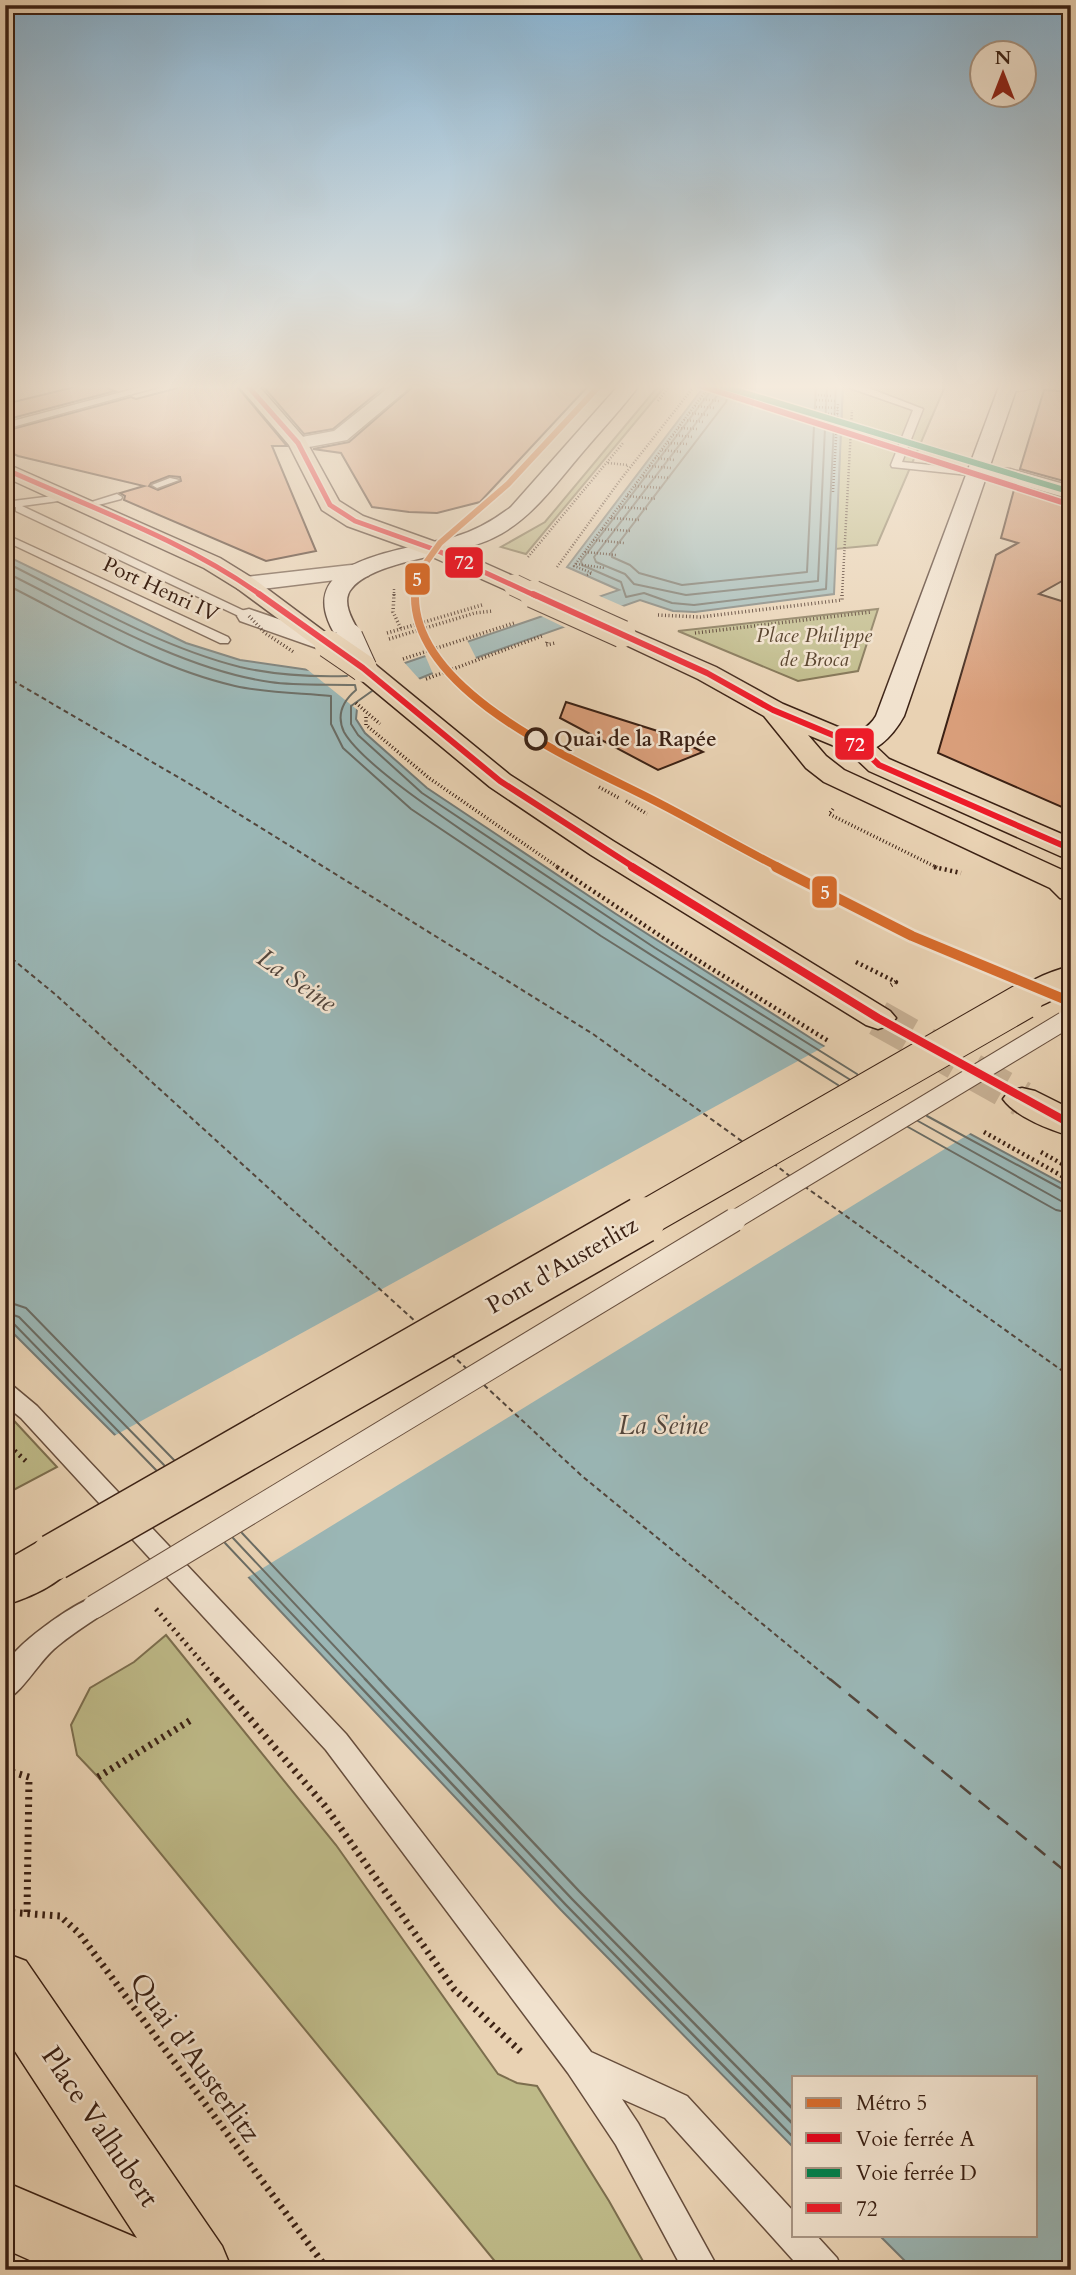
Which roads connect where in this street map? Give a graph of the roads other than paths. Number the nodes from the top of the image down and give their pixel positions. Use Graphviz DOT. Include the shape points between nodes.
graph roads {
  1 [pos="53,490"];
  2 [pos="322,490"];
  3 [pos="538,490"];
  4 [pos="972,490"];
  5 [pos="117,496"];
  6 [pos="78,501"];
  7 [pos="5,505"];
  8 [pos="20,509"];
  9 [pos="5,537"];
  10 [pos="436,550"];
  11 [pos="191,571"];
  12 [pos="360,571"];
  13 [pos="170,579"];
  14 [pos="246,583"];
  15 [pos="249,616"];
  16 [pos="224,640"];
  17 [pos="339,641"];
  18 [pos="773,710"];
  19 [pos="859,746"];
  20 [pos="1071,849"];
  21 [pos="1071,891"];
  22 [pos="1071,976"];
  23 [pos="878,1018"];
  24 [pos="1068,1019"];
  25 [pos="1022,1099"];
  26 [pos="1071,1124"];
  27 [pos="5,1392"];
  28 [pos="54,1557"];
  29 [pos="5,1567"];
  30 [pos="5,1585"];
  31 [pos="5,1689"];
  32 [pos="5,1982"];
  33 [pos="579,2063"];
  34 [pos="5,2215"];
  35 [pos="792,2234"];
  36 [pos="794,2236"];
  37 [pos="132,2270"];
  38 [pos="198,2270"];
  39 [pos="702,2270"];
  40 [pos="825,2270"];
  1 -- 6 [label="main road"];
  2 -- 10 [label="main road" via="330,505 355,521"];
  3 -- 10 [label="main road" via="519,512 477,537"];
  4 -- 19 [label="main road" via="890,716 883,729"];
  5 -- 6 [label="lane"];
  6 -- 7 [label="lane"];
  6 -- 14 [label="main road" via="193,553"];
  8 -- 13 [label="lane"];
  9 -- 16 [label="lane, Port Henri IV"];
  10 -- 12 [label="main road"];
  10 -- 18 [label="main road, bridge" via="519,574 622,634"];
  11 -- 13 [label="lane"];
  12 -- 14 [label="main road"];
  12 -- 17 [label="main road" via="340,586 335,597"];
  13 -- 15 [label="lane"];
  14 -- 17 [label="main road"];
  15 -- 17 [label="main road"];
  17 -- 23 [label="main road, bridge" via="363,668 392,676 499,781"];
  18 -- 19 [label="main road"];
  18 -- 21 [label="main road" via="816,762 834,776 1061,881"];
  19 -- 20 [label="main road" via="879,765"];
  22 -- 28 [label="main road, Pont d'Austerlitz, bridge"];
  24 -- 31 [label="lane, Pont d'Austerlitz, bridge" via="94,1607 45,1639"];
  25 -- 26 [label="main road"];
  27 -- 33 [label="lane" via="47,1431 336,1742"];
  28 -- 29 [label="main road"];
  28 -- 30 [label="main road"];
  32 -- 38 [label="main road, Place Valhubert"];
  33 -- 35 [label="lane" via="676,2107"];
  33 -- 39 [label="lane" via="627,2134"];
  34 -- 37 [label="main road"];
  36 -- 40 [label="lane"];
}
